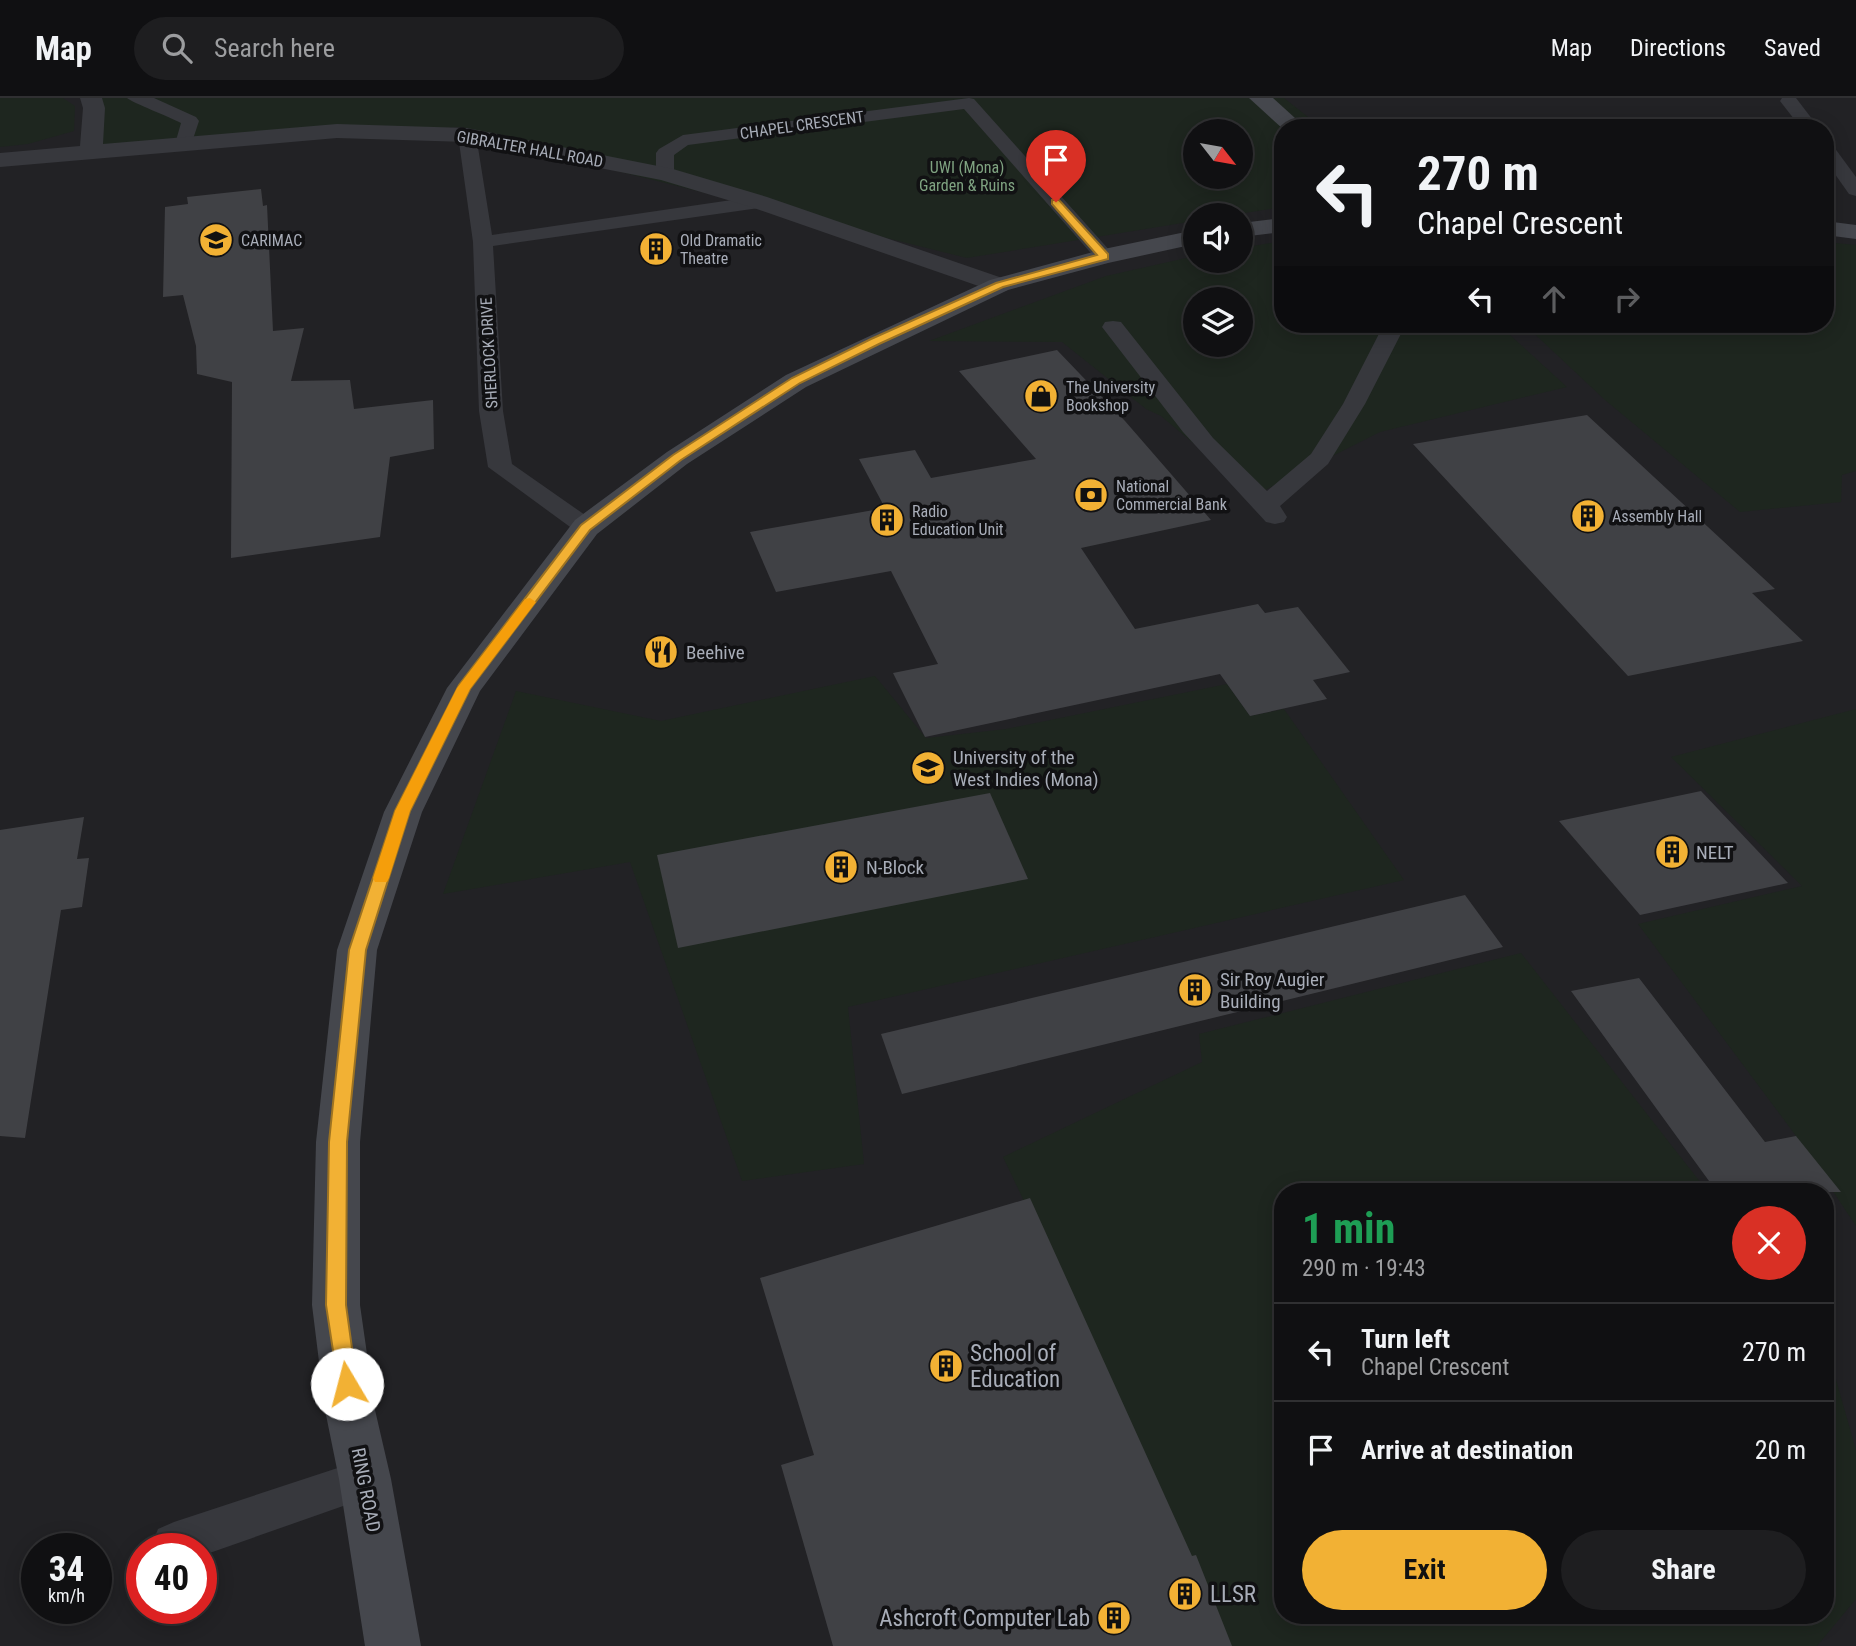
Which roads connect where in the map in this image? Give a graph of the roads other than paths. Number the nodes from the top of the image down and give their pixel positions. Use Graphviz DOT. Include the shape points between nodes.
graph roads {
  1 [pos="91,98"];
  2 [pos="136,98"];
  3 [pos="1260,98"];
  4 [pos="1789,101"];
  5 [pos="1284,119"];
  6 [pos="1803,119"];
  7 [pos="467,135"];
  8 [pos="184,144"];
  9 [pos="91,150"];
  10 [pos="1834,159"];
  11 [pos="0,160"];
  12 [pos="665,174"];
  13 [pos="1856,190"];
  14 [pos="759,202"];
  15 [pos="1274,226"];
  16 [pos="1253,229"];
  17 [pos="1834,229"];
  18 [pos="1856,232"];
  19 [pos="1183,240"];
  20 [pos="483,242"];
  21 [pos="1104,256"];
  22 [pos="999,285"];
  23 [pos="1113,327"];
  24 [pos="1390,333"];
  25 [pos="586,527"];
  26 [pos="365,1479"];
  27 [pos="206,1533"];
  28 [pos="393,1646"];
  1 -- 9 [label="street"];
  2 -- 8 [label="lane" via="190,121"];
  3 -- 5 [label="street"];
  4 -- 6 [label="lane"];
  7 -- 8 [label="street, GIBRALTER HALL ROAD" via="337,131"];
  7 -- 12 [label="street, GIBRALTER HALL ROAD"];
  7 -- 20 [label="lane, SHERLOCK DRIVE"];
  8 -- 9 [label="street, GIBRALTER HALL ROAD"];
  9 -- 11 [label="street, GIBRALTER HALL ROAD"];
  10 -- 13 [label="lane"];
  12 -- 14 [label="street, GIBRALTER HALL ROAD"];
  12 -- 21 [label="lane, CHAPEL CRESCENT" via="665,153 683,140 968,103"];
  14 -- 20 [label="lane"];
  14 -- 22 [label="street, GIBRALTER HALL ROAD"];
  15 -- 16 [label="street"];
  17 -- 18 [label="street"];
  19 -- 21 [label="street, RING ROAD"];
  20 -- 25 [label="lane, SHERLOCK DRIVE" via="491,411 500,467"];
  21 -- 22 [label="street, RING ROAD"];
  22 -- 25 [label="street, RING ROAD" via="796,381 677,457"];
  23 -- 24 [label="lane" via="1179,414 1271,511 1320,459"];
  25 -- 26 [label="street, RING ROAD" via="464,688 403,811 357,950 338,1142 336,1305"];
  26 -- 27 [label="lane"];
  26 -- 28 [label="street, RING ROAD"];
}
